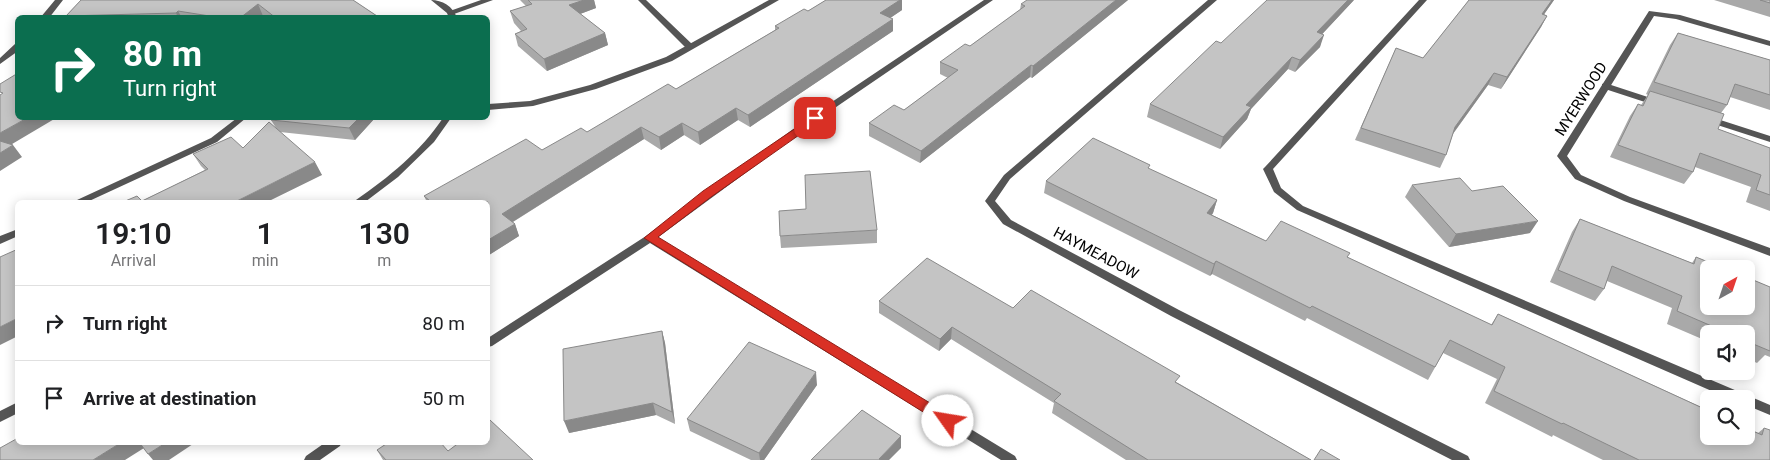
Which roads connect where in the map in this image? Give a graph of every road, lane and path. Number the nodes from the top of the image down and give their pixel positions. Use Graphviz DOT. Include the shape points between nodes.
graph roads {
  1 [pos="59,0"];
  2 [pos="435,0"];
  3 [pos="489,0"];
  4 [pos="642,0"];
  5 [pos="775,0"];
  6 [pos="989,0"];
  7 [pos="1213,0"];
  8 [pos="1423,0"];
  9 [pos="46,15"];
  10 [pos="452,15"];
  11 [pos="1770,44"];
  12 [pos="690,47"];
  13 [pos="15,50"];
  14 [pos="0,62"];
  15 [pos="1605,86"];
  16 [pos="490,107"];
  17 [pos="1669,107"];
  18 [pos="1697,116"];
  19 [pos="239,120"];
  20 [pos="446,120"];
  21 [pos="1770,139"];
  22 [pos="84,200"];
  23 [pos="362,200"];
  24 [pos="15,233"];
  25 [pos="650,238"];
  26 [pos="0,240"];
  27 [pos="1770,252"];
  28 [pos="490,342"];
  29 [pos="1724,390"];
  30 [pos="1755,403"];
  31 [pos="15,409"];
  32 [pos="1770,410"];
  33 [pos="0,417"];
  34 [pos="332,445"];
  35 [pos="310,460"];
  36 [pos="1011,460"];
  37 [pos="1464,460"];
  1 -- 9 [label="street"];
  2 -- 10 [label="street"];
  3 -- 10 [label="street"];
  4 -- 12 [label="street"];
  5 -- 12 [label="street"];
  6 -- 25 [label="street" via="707,194"];
  7 -- 37 [label="street, HAYMEADOW" via="1007,176 990,201 1015,227 1175,313"];
  8 -- 29 [label="street" via="1268,169 1277,190 1300,208"];
  11 -- 15 [label="street, MYERWOOD" via="1678,17 1652,13"];
  12 -- 16 [label="street" via="669,59 593,87 530,104"];
  13 -- 14 [label="street"];
  15 -- 17 [label="street"];
  15 -- 27 [label="street, MYERWOOD" via="1562,156 1578,177 1627,199"];
  18 -- 21 [label="street"];
  19 -- 22 [label="street" via="214,140"];
  20 -- 23 [label="street" via="416,154 378,190"];
  24 -- 26 [label="street"];
  25 -- 28 [label="street"];
  25 -- 36 [label="street"];
  30 -- 32 [label="street"];
  31 -- 33 [label="street"];
  34 -- 35 [label="street"];
}
